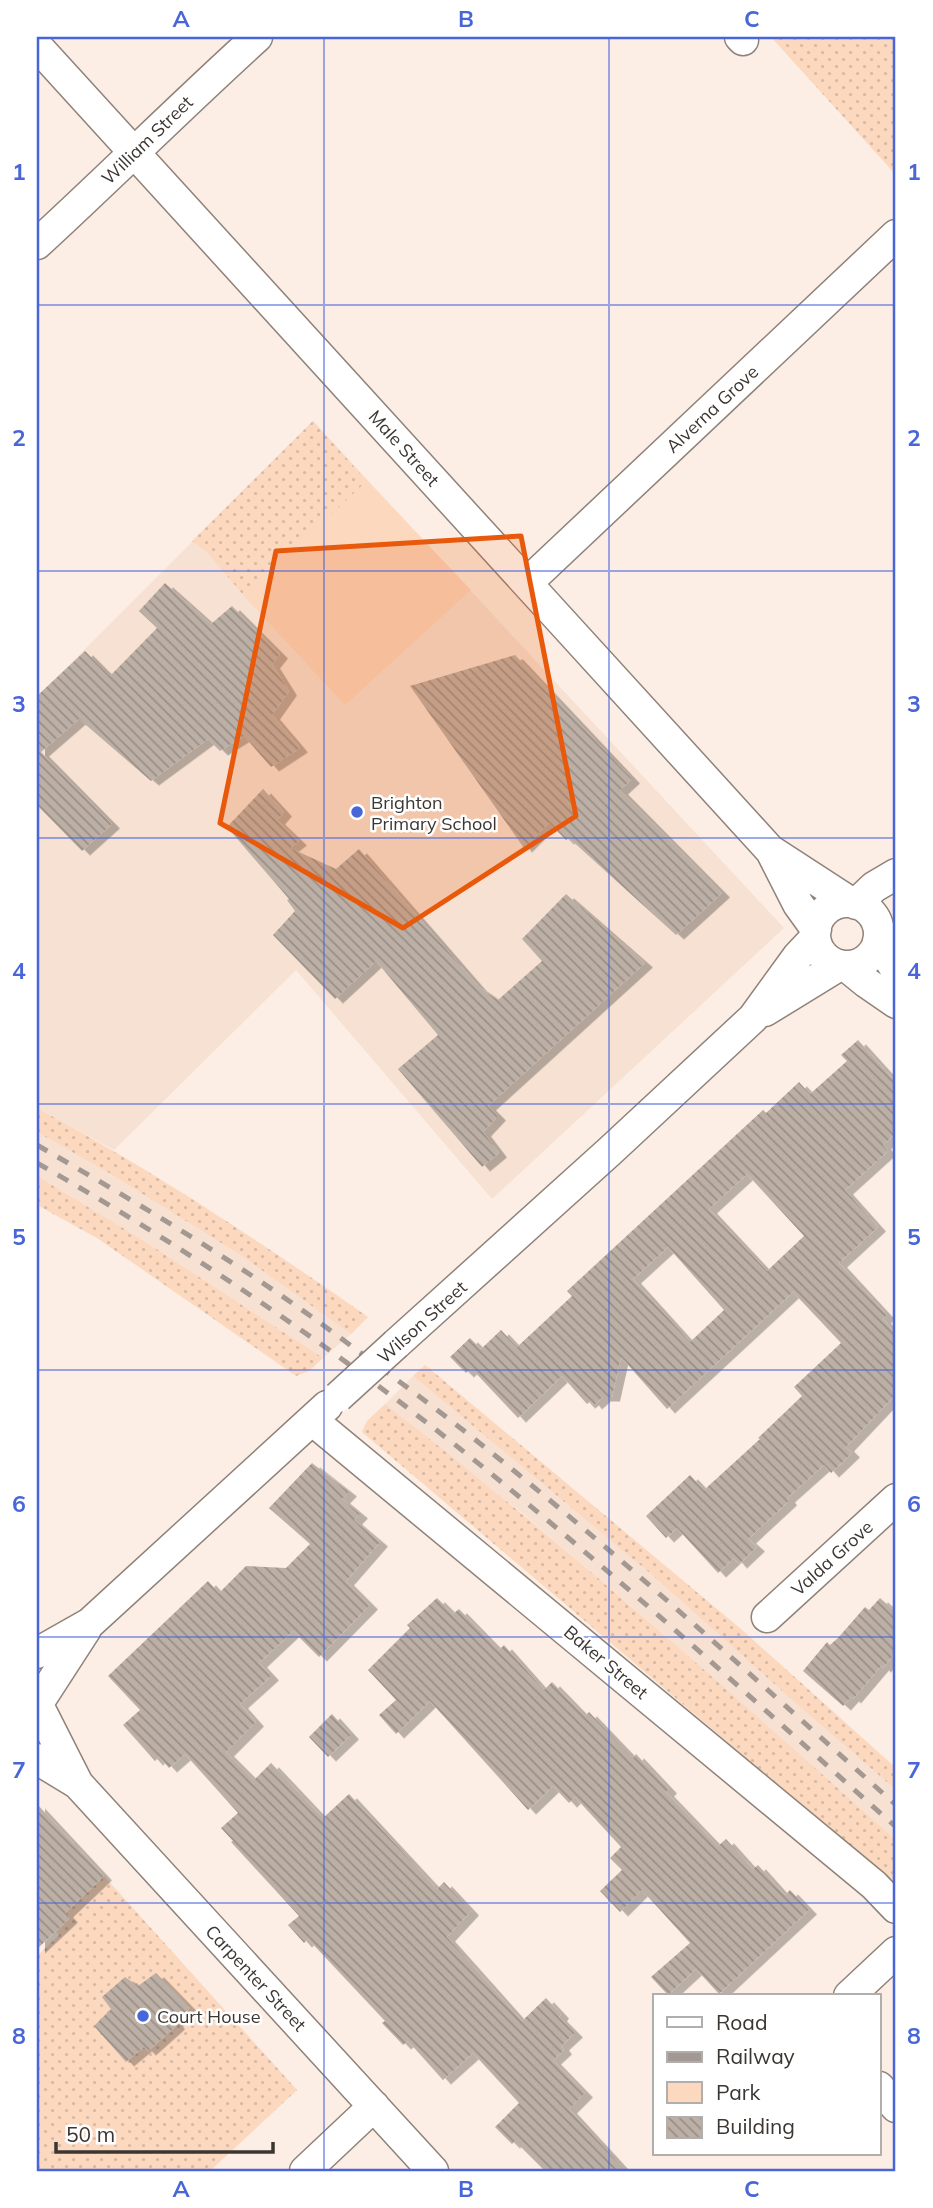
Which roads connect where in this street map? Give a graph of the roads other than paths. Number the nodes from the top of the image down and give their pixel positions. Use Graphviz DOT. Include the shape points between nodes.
graph roads {
  1 [pos="257,37"];
  2 [pos="37,47"];
  3 [pos="133,152"];
  4 [pos="896,236"];
  5 [pos="37,244"];
  6 [pos="527,583"];
  7 [pos="770,850"];
  8 [pos="896,874"];
  9 [pos="853,903"];
  10 [pos="884,929"];
  11 [pos="816,934"];
  12 [pos="843,966"];
  13 [pos="896,970"];
  14 [pos="896,1003"];
  15 [pos="753,1018"];
  16 [pos="312,1420"];
  17 [pos="896,1499"];
  18 [pos="767,1618"];
  19 [pos="90,1623"];
  20 [pos="37,1653"];
  21 [pos="39,1703"];
  22 [pos="37,1759"];
  23 [pos="78,1784"];
  24 [pos="896,1908"];
  25 [pos="896,1952"];
  26 [pos="851,1994"];
  27 [pos="880,2088"];
  28 [pos="374,2106"];
  29 [pos="896,2106"];
  30 [pos="305,2171"];
  31 [pos="433,2171"];
  1 -- 3 [label="street, William Street"];
  2 -- 3 [label="street, Male Street"];
  3 -- 5 [label="street, William Street"];
  3 -- 6 [label="street, Male Street"];
  4 -- 6 [label="street, Alverna Grove"];
  6 -- 7 [label="street, Male Street"];
  7 -- 9 [label="street, Male Street"];
  7 -- 11 [label="street, Male Street"];
  8 -- 9 [label="street"];
  9 -- 10 [label="street" via="873,915"];
  9 -- 11 [label="street" via="824,912"];
  10 -- 12 [label="street" via="867,959"];
  10 -- 13 [label="street"];
  11 -- 12 [label="street" via="823,956"];
  11 -- 15 [label="street, Wilson Street"];
  12 -- 14 [label="street"];
  12 -- 15 [label="street, Wilson Street"];
  15 -- 16 [label="street, Wilson Street, bridge"];
  16 -- 19 [label="street, Wilson Street"];
  16 -- 24 [label="street, Baker Street" via="874,1885"];
  17 -- 18 [label="street, Valda Grove"];
  19 -- 20 [label="street, Wilson Street"];
  19 -- 21 [label="street, Wilson Street"];
  21 -- 23 [label="street, Carpenter Street"];
  22 -- 23 [label="street, Carpenter Street"];
  23 -- 28 [label="street, Carpenter Street"];
  25 -- 26 [label="street"];
  27 -- 29 [label="street"];
  28 -- 30 [label="street"];
  28 -- 31 [label="street, Carpenter Street"];
}
